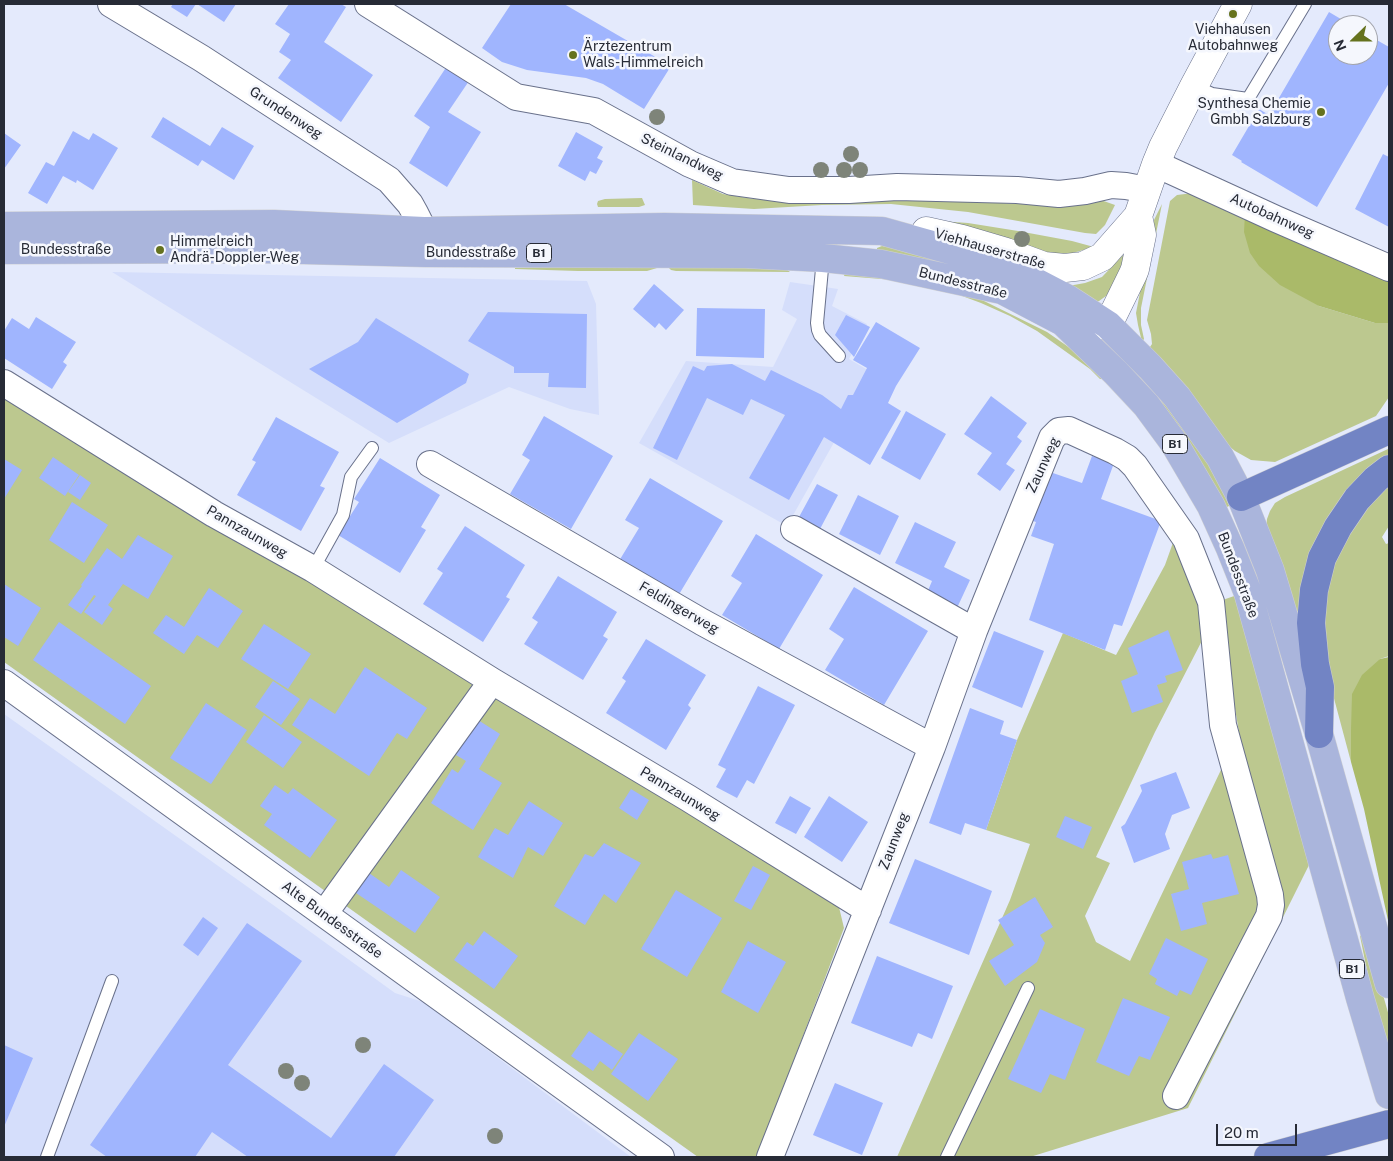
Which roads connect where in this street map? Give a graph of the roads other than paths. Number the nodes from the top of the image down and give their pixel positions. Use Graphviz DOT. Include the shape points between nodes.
graph roads {
  1 [pos="111,4"];
  2 [pos="368,4"];
  3 [pos="1238,4"];
  4 [pos="1305,4"];
  5 [pos="1194,86"];
  6 [pos="1156,164"];
  7 [pos="1147,190"];
  8 [pos="1138,216"];
  9 [pos="4,226"];
  10 [pos="882,232"];
  11 [pos="425,242"];
  12 [pos="4,250"];
  13 [pos="823,258"];
  14 [pos="1389,268"];
  15 [pos="1063,322"];
  16 [pos="1108,325"];
  17 [pos="839,356"];
  18 [pos="4,383"];
  19 [pos="1389,430"];
  20 [pos="372,448"];
  21 [pos="430,464"];
  22 [pos="1389,469"];
  23 [pos="1241,497"];
  24 [pos="794,528"];
  25 [pos="313,569"];
  26 [pos="1248,593"];
  27 [pos="974,630"];
  28 [pos="492,681"];
  29 [pos="4,683"];
  30 [pos="1319,734"];
  31 [pos="932,747"];
  32 [pos="868,910"];
  33 [pos="324,914"];
  34 [pos="112,981"];
  35 [pos="1389,984"];
  36 [pos="1028,988"];
  37 [pos="1389,1095"];
  38 [pos="1176,1096"];
  39 [pos="1380,1126"];
  40 [pos="47,1157"];
  41 [pos="660,1157"];
  42 [pos="770,1157"];
  43 [pos="947,1157"];
  44 [pos="1268,1157"];
  1 -- 11 [label="street, Grundenweg" via="389,180 410,204"];
  2 -- 7 [label="street, Steinlandweg" via="516,97 594,111 690,164 732,182 789,190 897,187 1059,194 1111,185"];
  3 -- 5 [label="street, Viehhauserstraße"];
  4 -- 5 [label="lane" via="1248,98 1212,94"];
  5 -- 6 [label="street, Viehhauserstraße"];
  6 -- 7 [label="street, Viehhauserstraße"];
  6 -- 14 [label="street, Autobahnweg"];
  7 -- 8 [label="street, Viehhauserstraße"];
  8 -- 10 [label="street, Viehhauserstraße" via="1102,257 1082,266 1065,268 1044,266 962,239 907,227"];
  8 -- 16 [label="street, Viehhauserstraße" via="1142,235 1135,269"];
  9 -- 11 [label="main road, Bundesstraße / B1" via="274,224"];
  10 -- 11 [label="main road, Bundesstraße / B1" via="664,227"];
  10 -- 16 [label="main road, Bundesstraße / B1" via="975,257 1022,275"];
  11 -- 12 [label="main road, Bundesstraße / B1" via="263,249"];
  11 -- 13 [label="main road, Bundesstraße / B1"];
  13 -- 15 [label="main road, Bundesstraße / B1" via="881,264 1002,290"];
  13 -- 17 [label="lane" via="818,330"];
  15 -- 16 [label="street" via="1085,326"];
  15 -- 26 [label="main road, Bundesstraße / B1" via="1146,405 1174,442 1211,506"];
  16 -- 23 [label="main road, Bundesstraße / B1" via="1177,397 1220,457"];
  18 -- 25 [label="street, Pannzaunweg" via="214,514"];
  19 -- 23 [label="highway"];
  20 -- 25 [label="lane" via="351,477 343,515"];
  21 -- 31 [label="street, Feldingerweg" via="702,622"];
  22 -- 30 [label="highway" via="1357,499 1322,558 1314,590 1311,623 1320,687"];
  23 -- 26 [label="main road" via="1235,510 1235,521 1246,545"];
  23 -- 30 [label="main road, Bundesstraße / B1" via="1270,570"];
  24 -- 27 [label="street"];
  25 -- 28 [label="street, Pannzaunweg"];
  26 -- 37 [label="main road, Bundesstraße / B1"];
  27 -- 31 [label="street, Zaunweg"];
  27 -- 38 [label="street, Zaunweg" via="1052,438 1059,431 1069,430 1127,458 1186,539 1211,602 1223,725 1271,905 1269,916"];
  28 -- 32 [label="street, Pannzaunweg"];
  28 -- 33 [label="street"];
  29 -- 33 [label="street, Alte Bundesstraße"];
  30 -- 35 [label="main road, Bundesstraße / B1"];
  31 -- 32 [label="street, Zaunweg"];
  32 -- 42 [label="street, Zaunweg"];
  33 -- 41 [label="street, Alte Bundesstraße"];
  34 -- 40 [label="lane"];
  36 -- 43 [label="lane"];
  39 -- 44 [label="highway"];
}
